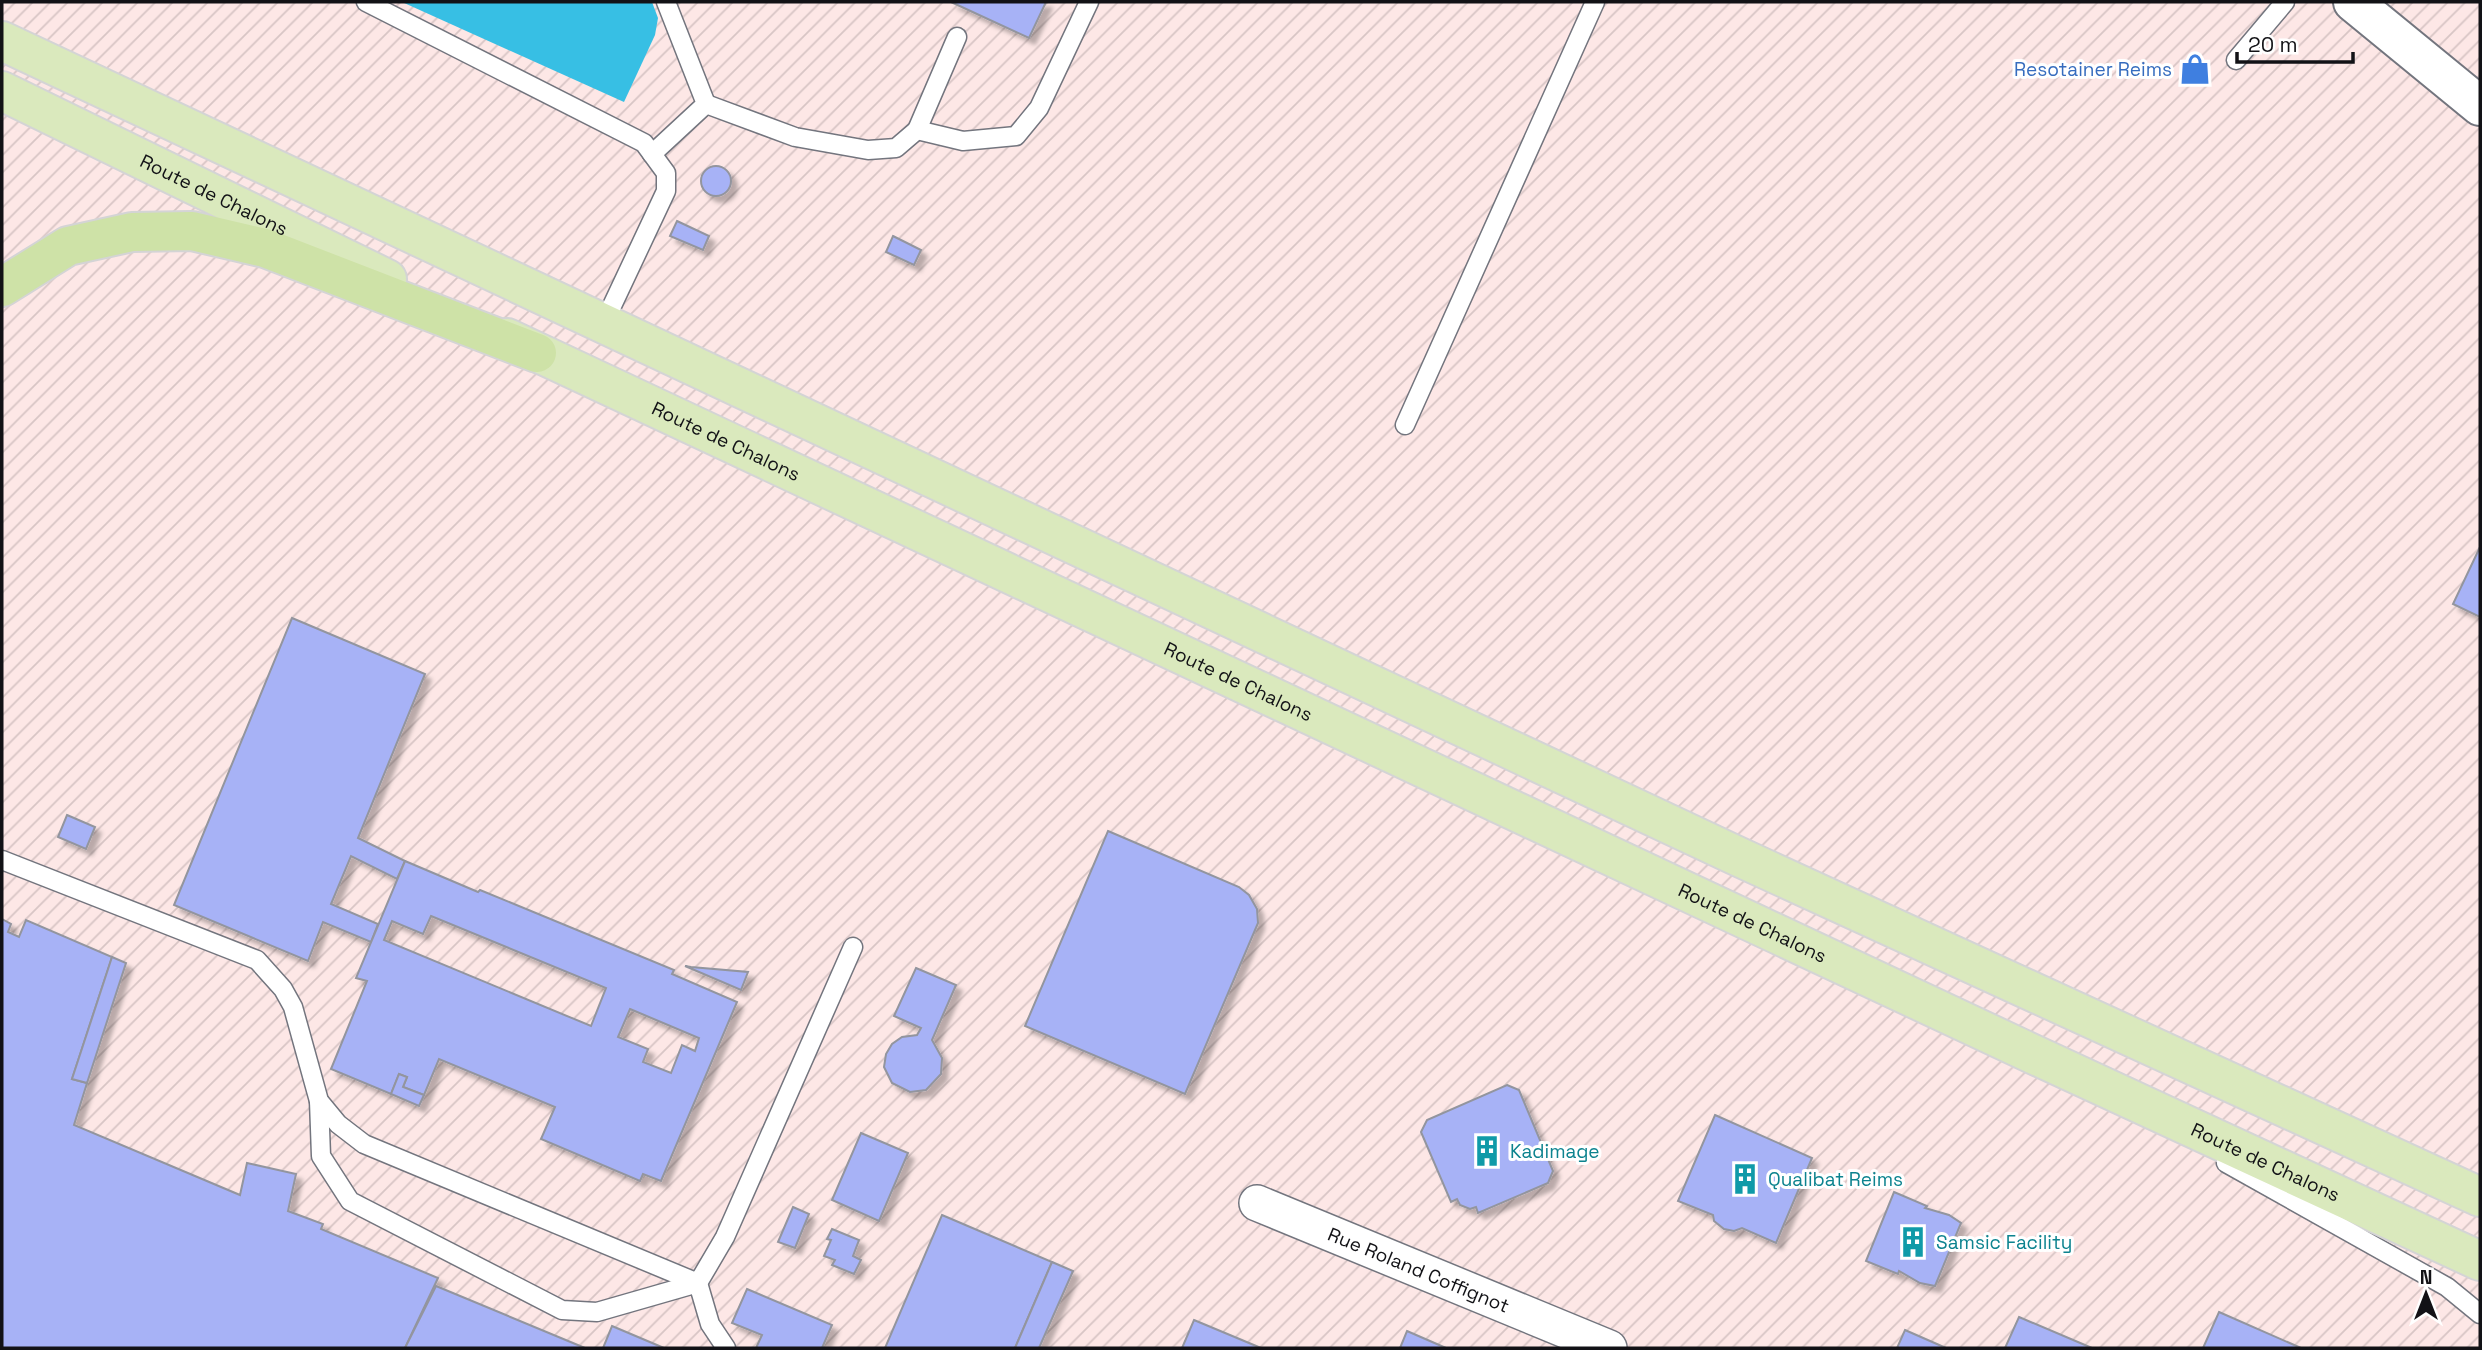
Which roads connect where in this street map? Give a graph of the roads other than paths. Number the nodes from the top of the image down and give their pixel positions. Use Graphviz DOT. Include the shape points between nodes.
graph roads {
  1 [pos="366,2"];
  2 [pos="666,2"];
  3 [pos="1089,2"];
  4 [pos="1595,2"];
  5 [pos="2285,2"];
  6 [pos="2353,2"];
  7 [pos="957,37"];
  8 [pos="2,41"];
  9 [pos="2236,60"];
  10 [pos="17,98"];
  11 [pos="706,104"];
  12 [pos="2480,106"];
  13 [pos="917,130"];
  14 [pos="652,154"];
  15 [pos="2,287"];
  16 [pos="603,325"];
  17 [pos="537,353"];
  18 [pos="1405,425"];
  19 [pos="2,860"];
  20 [pos="853,947"];
  21 [pos="2037,1056"];
  22 [pos="319,1101"];
  23 [pos="2480,1197"];
  24 [pos="1257,1203"];
  25 [pos="2480,1261"];
  26 [pos="698,1283"];
  27 [pos="2480,1314"];
  28 [pos="1590,1344"];
  29 [pos="726,1348"];
  1 -- 14 [label="lane" via="644,143"];
  2 -- 11 [label="lane"];
  3 -- 13 [label="lane" via="1040,108 1016,136 963,141"];
  4 -- 18 [label="lane"];
  5 -- 9 [label="lane"];
  6 -- 12 [label="street"];
  7 -- 13 [label="lane"];
  8 -- 16 [label="main road"];
  10 -- 17 [label="main road, Route de Chalons"];
  11 -- 13 [label="lane" via="795,137 868,150 896,148"];
  11 -- 14 [label="lane"];
  14 -- 16 [label="lane" via="666,173 666,191"];
  15 -- 17 [label="highway" via="68,246 132,232 192,231 265,248"];
  16 -- 23 [label="main road" via="1737,856"];
  17 -- 21 [label="main road, Route de Chalons"];
  19 -- 22 [label="lane" via="257,960 293,1007"];
  20 -- 26 [label="lane" via="725,1237"];
  21 -- 25 [label="main road, Route de Chalons"];
  21 -- 27 [label="lane" via="2447,1287"];
  22 -- 26 [label="lane" via="338,1124 364,1144"];
  22 -- 26 [label="lane" via="321,1156 350,1201 562,1310 597,1312"];
  24 -- 28 [label="street, Rue Roland Coffignot"];
  26 -- 29 [label="lane" via="710,1324"];
}
